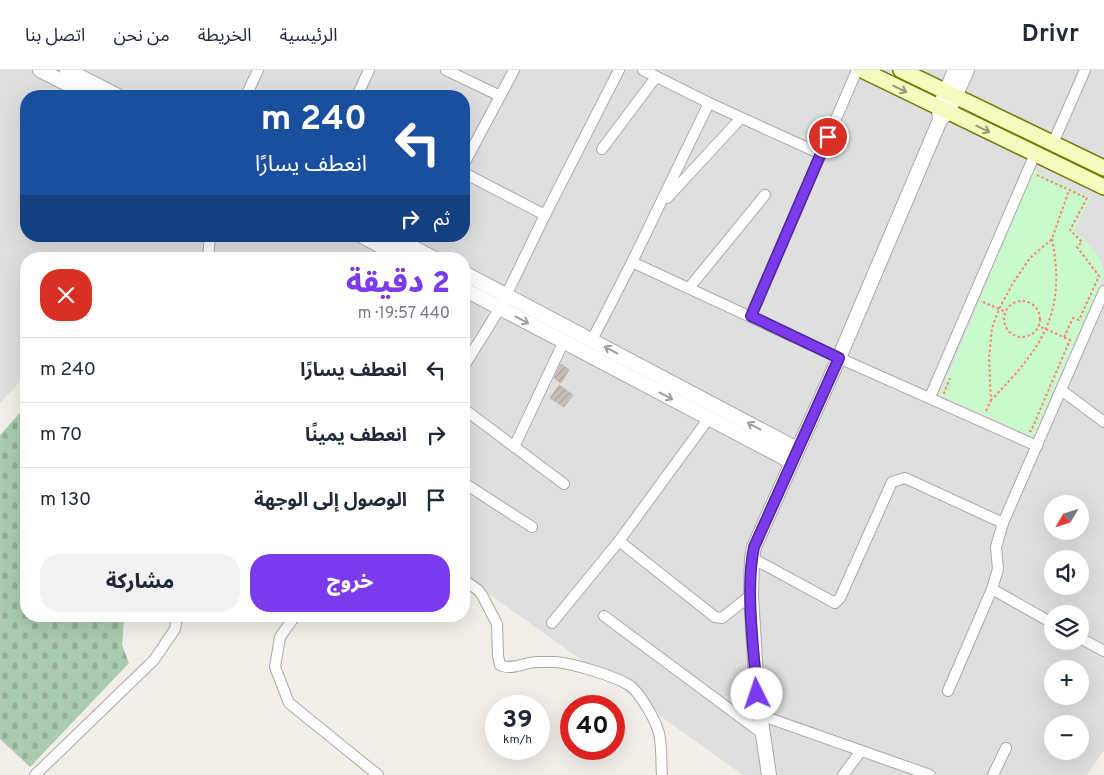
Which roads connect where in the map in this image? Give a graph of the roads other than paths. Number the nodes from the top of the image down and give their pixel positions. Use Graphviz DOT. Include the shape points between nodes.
graph roads {
  1 [pos="40,70"];
  2 [pos="67,70"];
  3 [pos="368,70"];
  4 [pos="446,70"];
  5 [pos="514,70"];
  6 [pos="619,70"];
  7 [pos="643,70"];
  8 [pos="857,70"];
  9 [pos="862,70"];
  10 [pos="901,70"];
  11 [pos="955,70"];
  12 [pos="967,70"];
  13 [pos="1085,70"];
  14 [pos="254,72"];
  15 [pos="656,77"];
  16 [pos="79,90"];
  17 [pos="106,90"];
  18 [pos="248,90"];
  19 [pos="360,90"];
  20 [pos="951,94"];
  21 [pos="500,96"];
  22 [pos="709,103"];
  23 [pos="943,113"];
  24 [pos="741,118"];
  25 [pos="1053,143"];
  26 [pos="602,149"];
  27 [pos="470,153"];
  28 [pos="821,154"];
  29 [pos="1034,154"];
  30 [pos="1104,168"];
  31 [pos="470,176"];
  32 [pos="1104,187"];
  33 [pos="765,195"];
  34 [pos="659,206"];
  35 [pos="545,215"];
  36 [pos="373,242"];
  37 [pos="402,242"];
  38 [pos="392,252"];
  39 [pos="422,252"];
  40 [pos="632,262"];
  41 [pos="470,277"];
  42 [pos="690,288"];
  43 [pos="1104,291"];
  44 [pos="470,292"];
  45 [pos="506,295"];
  46 [pos="500,308"];
  47 [pos="751,316"];
  48 [pos="592,340"];
  49 [pos="564,341"];
  50 [pos="470,356"];
  51 [pos="839,358"];
  52 [pos="1061,390"];
  53 [pos="930,397"];
  54 [pos="470,414"];
  55 [pos="709,418"];
  56 [pos="1104,422"];
  57 [pos="1037,446"];
  58 [pos="514,447"];
  59 [pos="798,448"];
  60 [pos="792,462"];
  61 [pos="564,484"];
  62 [pos="470,487"];
  63 [pos="1003,523"];
  64 [pos="532,527"];
  65 [pos="619,541"];
  66 [pos="752,558"];
  67 [pos="470,584"];
  68 [pos="992,589"];
  69 [pos="751,595"];
  70 [pos="604,616"];
  71 [pos="1044,618"];
  72 [pos="177,622"];
  73 [pos="291,622"];
  74 [pos="552,623"];
  75 [pos="1089,643"];
  76 [pos="1104,651"];
  77 [pos="948,691"];
  78 [pos="760,715"];
  79 [pos="763,734"];
  80 [pos="1006,748"];
  81 [pos="861,751"];
  82 [pos="35,775"];
  83 [pos="378,775"];
  84 [pos="662,775"];
  85 [pos="769,775"];
  86 [pos="843,775"];
  87 [pos="930,775"];
  88 [pos="993,775"];
  1 -- 16 [label="street"];
  2 -- 17 [label="street"];
  3 -- 19 [label="street"];
  4 -- 21 [label="street"];
  5 -- 21 [label="street"];
  6 -- 35 [label="street"];
  7 -- 15 [label="street"];
  8 -- 28 [label="street"];
  9 -- 23 [label="main road, one-way"];
  10 -- 20 [label="main road"];
  11 -- 20 [label="street"];
  12 -- 20 [label="street"];
  13 -- 25 [label="street"];
  14 -- 18 [label="street"];
  15 -- 22 [label="street"];
  15 -- 26 [label="street"];
  20 -- 23 [label="street"];
  20 -- 25 [label="main road"];
  21 -- 27 [label="street"];
  22 -- 24 [label="street"];
  22 -- 34 [label="street"];
  23 -- 29 [label="main road, one-way"];
  23 -- 51 [label="street"];
  24 -- 28 [label="street"];
  24 -- 34 [label="street"];
  25 -- 30 [label="main road"];
  28 -- 47 [label="street"];
  29 -- 32 [label="main road"];
  29 -- 53 [label="street"];
  31 -- 35 [label="street"];
  33 -- 42 [label="street"];
  34 -- 40 [label="street"];
  35 -- 45 [label="street"];
  36 -- 38 [label="street"];
  37 -- 39 [label="street"];
  40 -- 42 [label="street"];
  40 -- 48 [label="street"];
  41 -- 45 [label="street"];
  42 -- 47 [label="street"];
  43 -- 52 [label="street"];
  44 -- 46 [label="street"];
  45 -- 46 [label="street"];
  45 -- 48 [label="street"];
  46 -- 49 [label="street, one-way"];
  46 -- 50 [label="street"];
  47 -- 51 [label="street"];
  59 -- 48 [label="street, one-way"];
  49 -- 55 [label="street, one-way"];
  49 -- 58 [label="street"];
  51 -- 53 [label="street"];
  51 -- 59 [label="street"];
  52 -- 56 [label="street"];
  52 -- 57 [label="street"];
  53 -- 57 [label="street"];
  54 -- 58 [label="street"];
  55 -- 60 [label="street"];
  55 -- 65 [label="street"];
  57 -- 63 [label="street"];
  58 -- 61 [label="street"];
  59 -- 60 [label="street"];
  60 -- 66 [label="street"];
  62 -- 64 [label="street"];
  63 -- 66 [label="street" via="905,478 892,482 835,603"];
  63 -- 68 [label="street" via="996,548 998,569"];
  65 -- 69 [label="street" via="715,617 722,618"];
  65 -- 74 [label="street"];
  66 -- 69 [label="street"];
  67 -- 84 [label="street" via="482,595 497,624 498,656 504,668 531,662 557,662 630,685 648,708 659,734"];
  68 -- 71 [label="street"];
  68 -- 77 [label="street"];
  69 -- 78 [label="street"];
  70 -- 79 [label="street"];
  72 -- 82 [label="street" via="176,629 154,660"];
  73 -- 83 [label="street" via="280,637 275,667 289,703"];
  75 -- 76 [label="street"];
  78 -- 79 [label="street"];
  78 -- 81 [label="street"];
  79 -- 85 [label="street"];
  80 -- 88 [label="street"];
  81 -- 86 [label="street"];
  81 -- 87 [label="street"];
}
